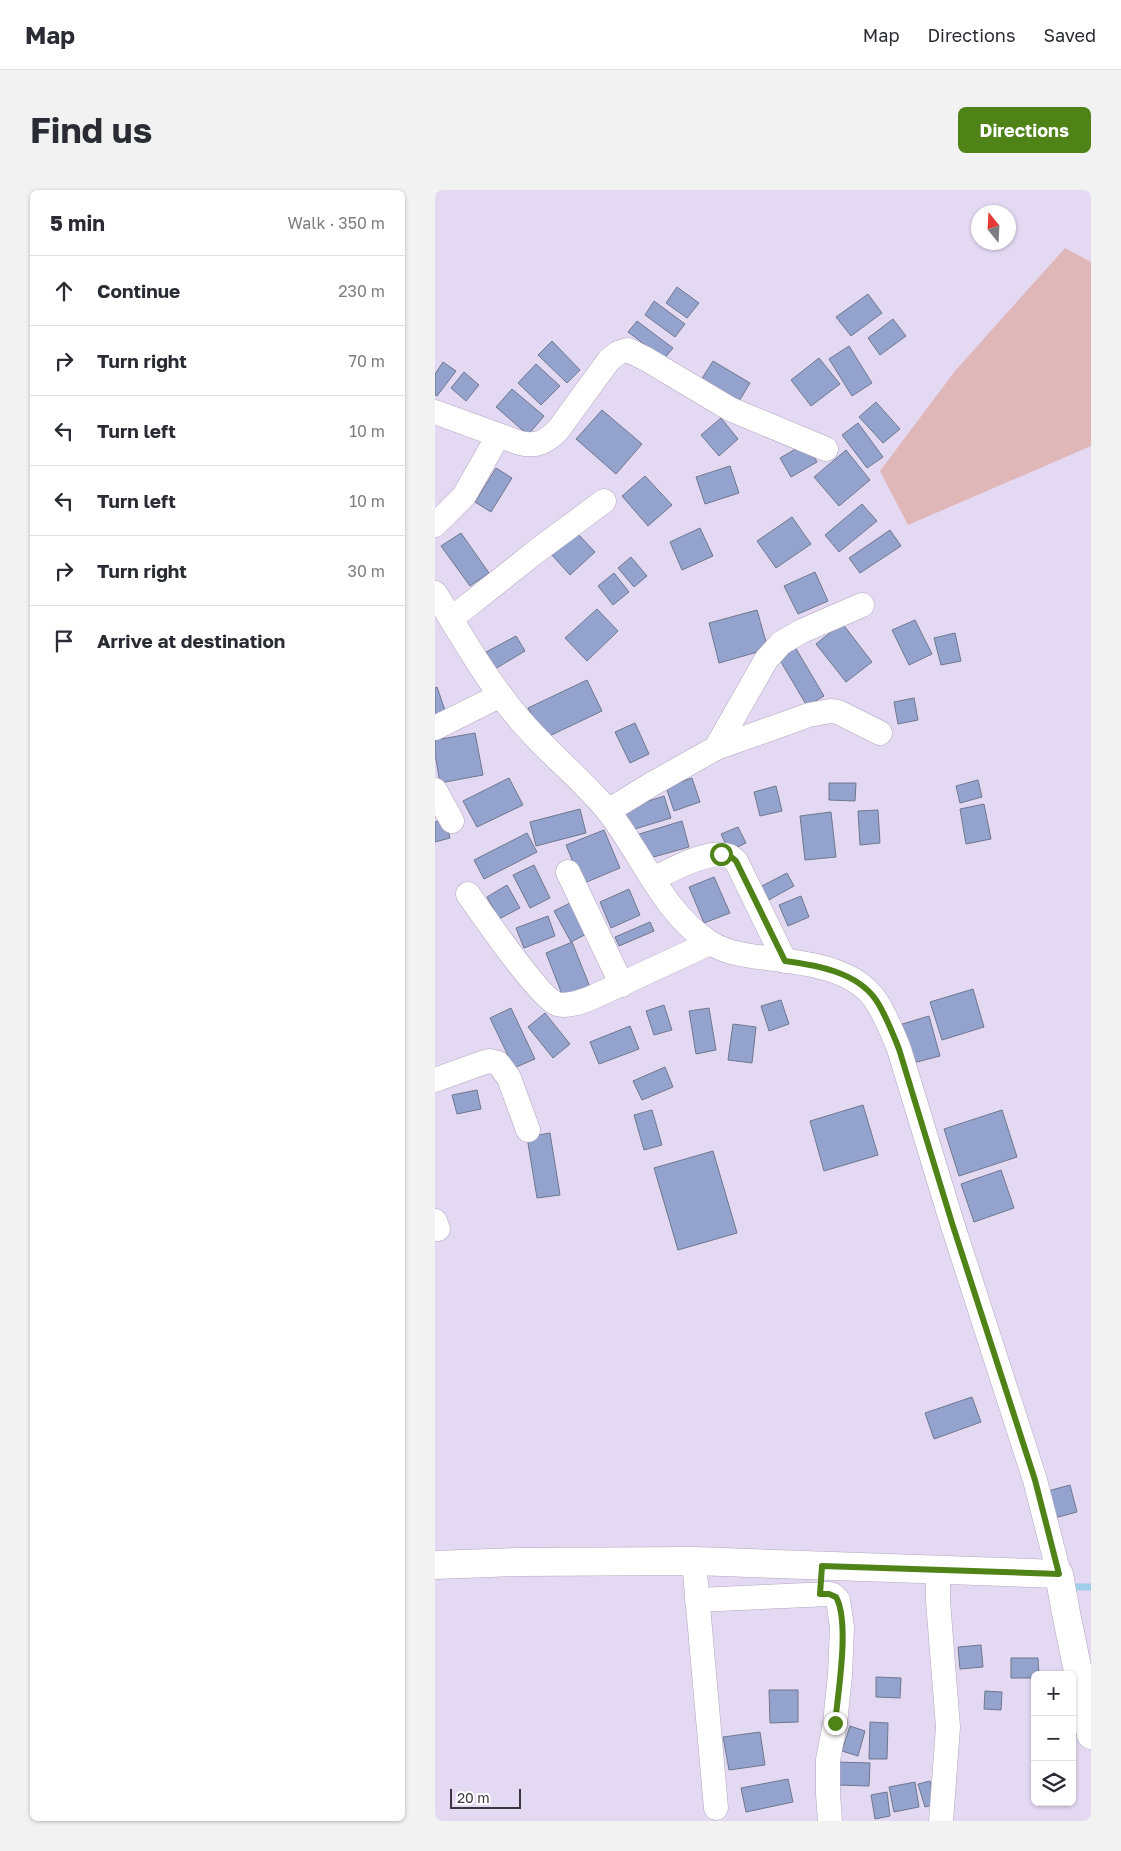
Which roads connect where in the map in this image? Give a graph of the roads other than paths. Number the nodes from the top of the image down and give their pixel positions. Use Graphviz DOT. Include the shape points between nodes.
graph roads {
  1 [pos="435,412"];
  2 [pos="499,436"];
  3 [pos="826,449"];
  4 [pos="604,501"];
  5 [pos="435,525"];
  6 [pos="435,592"];
  7 [pos="862,605"];
  8 [pos="451,619"];
  9 [pos="501,695"];
  10 [pos="435,728"];
  11 [pos="880,733"];
  12 [pos="716,748"];
  13 [pos="435,790"];
  14 [pos="608,811"];
  15 [pos="453,821"];
  16 [pos="568,872"];
  17 [pos="653,879"];
  18 [pos="468,894"];
  19 [pos="711,943"];
  20 [pos="785,961"];
  21 [pos="622,985"];
  22 [pos="435,1080"];
  23 [pos="528,1130"];
  24 [pos="435,1565"];
  25 [pos="694,1565"];
  26 [pos="1061,1580"];
  27 [pos="742,1581"];
  28 [pos="821,1581"];
  29 [pos="938,1583"];
  30 [pos="697,1597"];
  31 [pos="1083,1659"];
  32 [pos="1091,1735"];
  33 [pos="716,1808"];
  34 [pos="830,1821"];
  35 [pos="941,1821"];
  1 -- 2 [label="street"];
  2 -- 3 [label="street" via="527,445 544,442 570,415 609,360 618,352 628,350 730,409"];
  2 -- 5 [label="street" via="465,496"];
  4 -- 8 [label="street"];
  6 -- 8 [label="street"];
  7 -- 12 [label="street" via="781,643 766,660"];
  8 -- 9 [label="street"];
  9 -- 10 [label="street"];
  9 -- 14 [label="street" via="540,743"];
  11 -- 12 [label="street" via="846,714 830,711 809,715"];
  12 -- 14 [label="street"];
  13 -- 15 [label="street"];
  14 -- 17 [label="street"];
  16 -- 21 [label="street"];
  17 -- 19 [label="street" via="672,908"];
  17 -- 20 [label="street" via="707,856 732,856"];
  18 -- 21 [label="street" via="537,987 558,1004 574,1004"];
  19 -- 20 [label="street" via="741,954"];
  19 -- 21 [label="street"];
  20 -- 26 [label="street" via="810,964 850,978 875,999 887,1021 899,1049 1035,1480"];
  22 -- 23 [label="street" via="489,1061 498,1063 509,1078"];
  24 -- 25 [label="street" via="518,1562"];
  25 -- 27 [label="street"];
  25 -- 30 [label="street"];
  26 -- 29 [label="street" via="1022,1571"];
  26 -- 31 [label="street" via="1066,1613"];
  27 -- 28 [label="street"];
  27 -- 30 [label="street"];
  28 -- 29 [label="street"];
  28 -- 34 [label="street" via="829,1594 836,1597 842,1627 840,1675 828,1760"];
  29 -- 35 [label="street" via="948,1727"];
  30 -- 33 [label="street"];
  31 -- 32 [label="street"];
}
